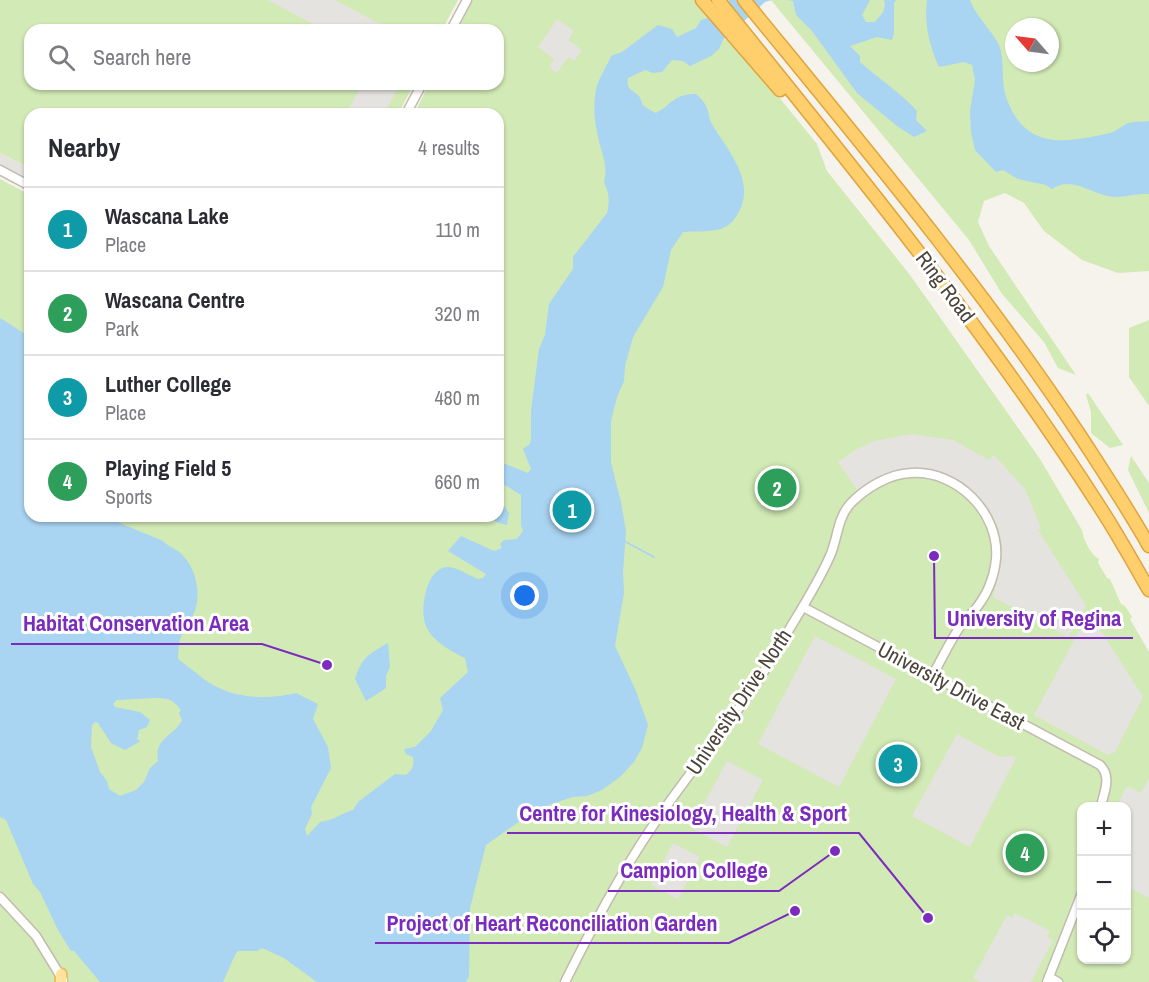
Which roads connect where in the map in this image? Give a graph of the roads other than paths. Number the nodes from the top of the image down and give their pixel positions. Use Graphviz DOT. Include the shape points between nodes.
graph roads {
  1 [pos="467,0"];
  2 [pos="744,0"];
  3 [pos="710,3"];
  4 [pos="454,24"];
  5 [pos="419,90"];
  6 [pos="409,108"];
  7 [pos="0,170"];
  8 [pos="24,183"];
  9 [pos="1149,546"];
  10 [pos="1149,590"];
  11 [pos="803,607"];
  12 [pos="932,676"];
  13 [pos="1102,802"];
  14 [pos="0,897"];
  15 [pos="1077,906"];
  16 [pos="63,980"];
  17 [pos="1048,980"];
  18 [pos="565,982"];
  19 [pos="1058,982"];
  1 -- 4 [label="street"];
  2 -- 9 [label="highway, Ring Road" via="908,199 1003,324"];
  3 -- 10 [label="highway, Ring Road" via="909,239 984,338 1096,502"];
  5 -- 6 [label="street"];
  7 -- 8 [label="street"];
  11 -- 12 [label="street, University Drive East"];
  11 -- 12 [label="street" via="829,558 837,529 850,504 876,484 901,475 924,473 948,481 971,496 986,514 996,557 988,592 962,623"];
  11 -- 18 [label="street, University Drive North" via="748,695 653,825"];
  12 -- 13 [label="street, University Drive East" via="1100,765 1107,777"];
  14 -- 16 [label="street" via="36,936"];
  15 -- 17 [label="street"];
  17 -- 19 [label="street"];
}
